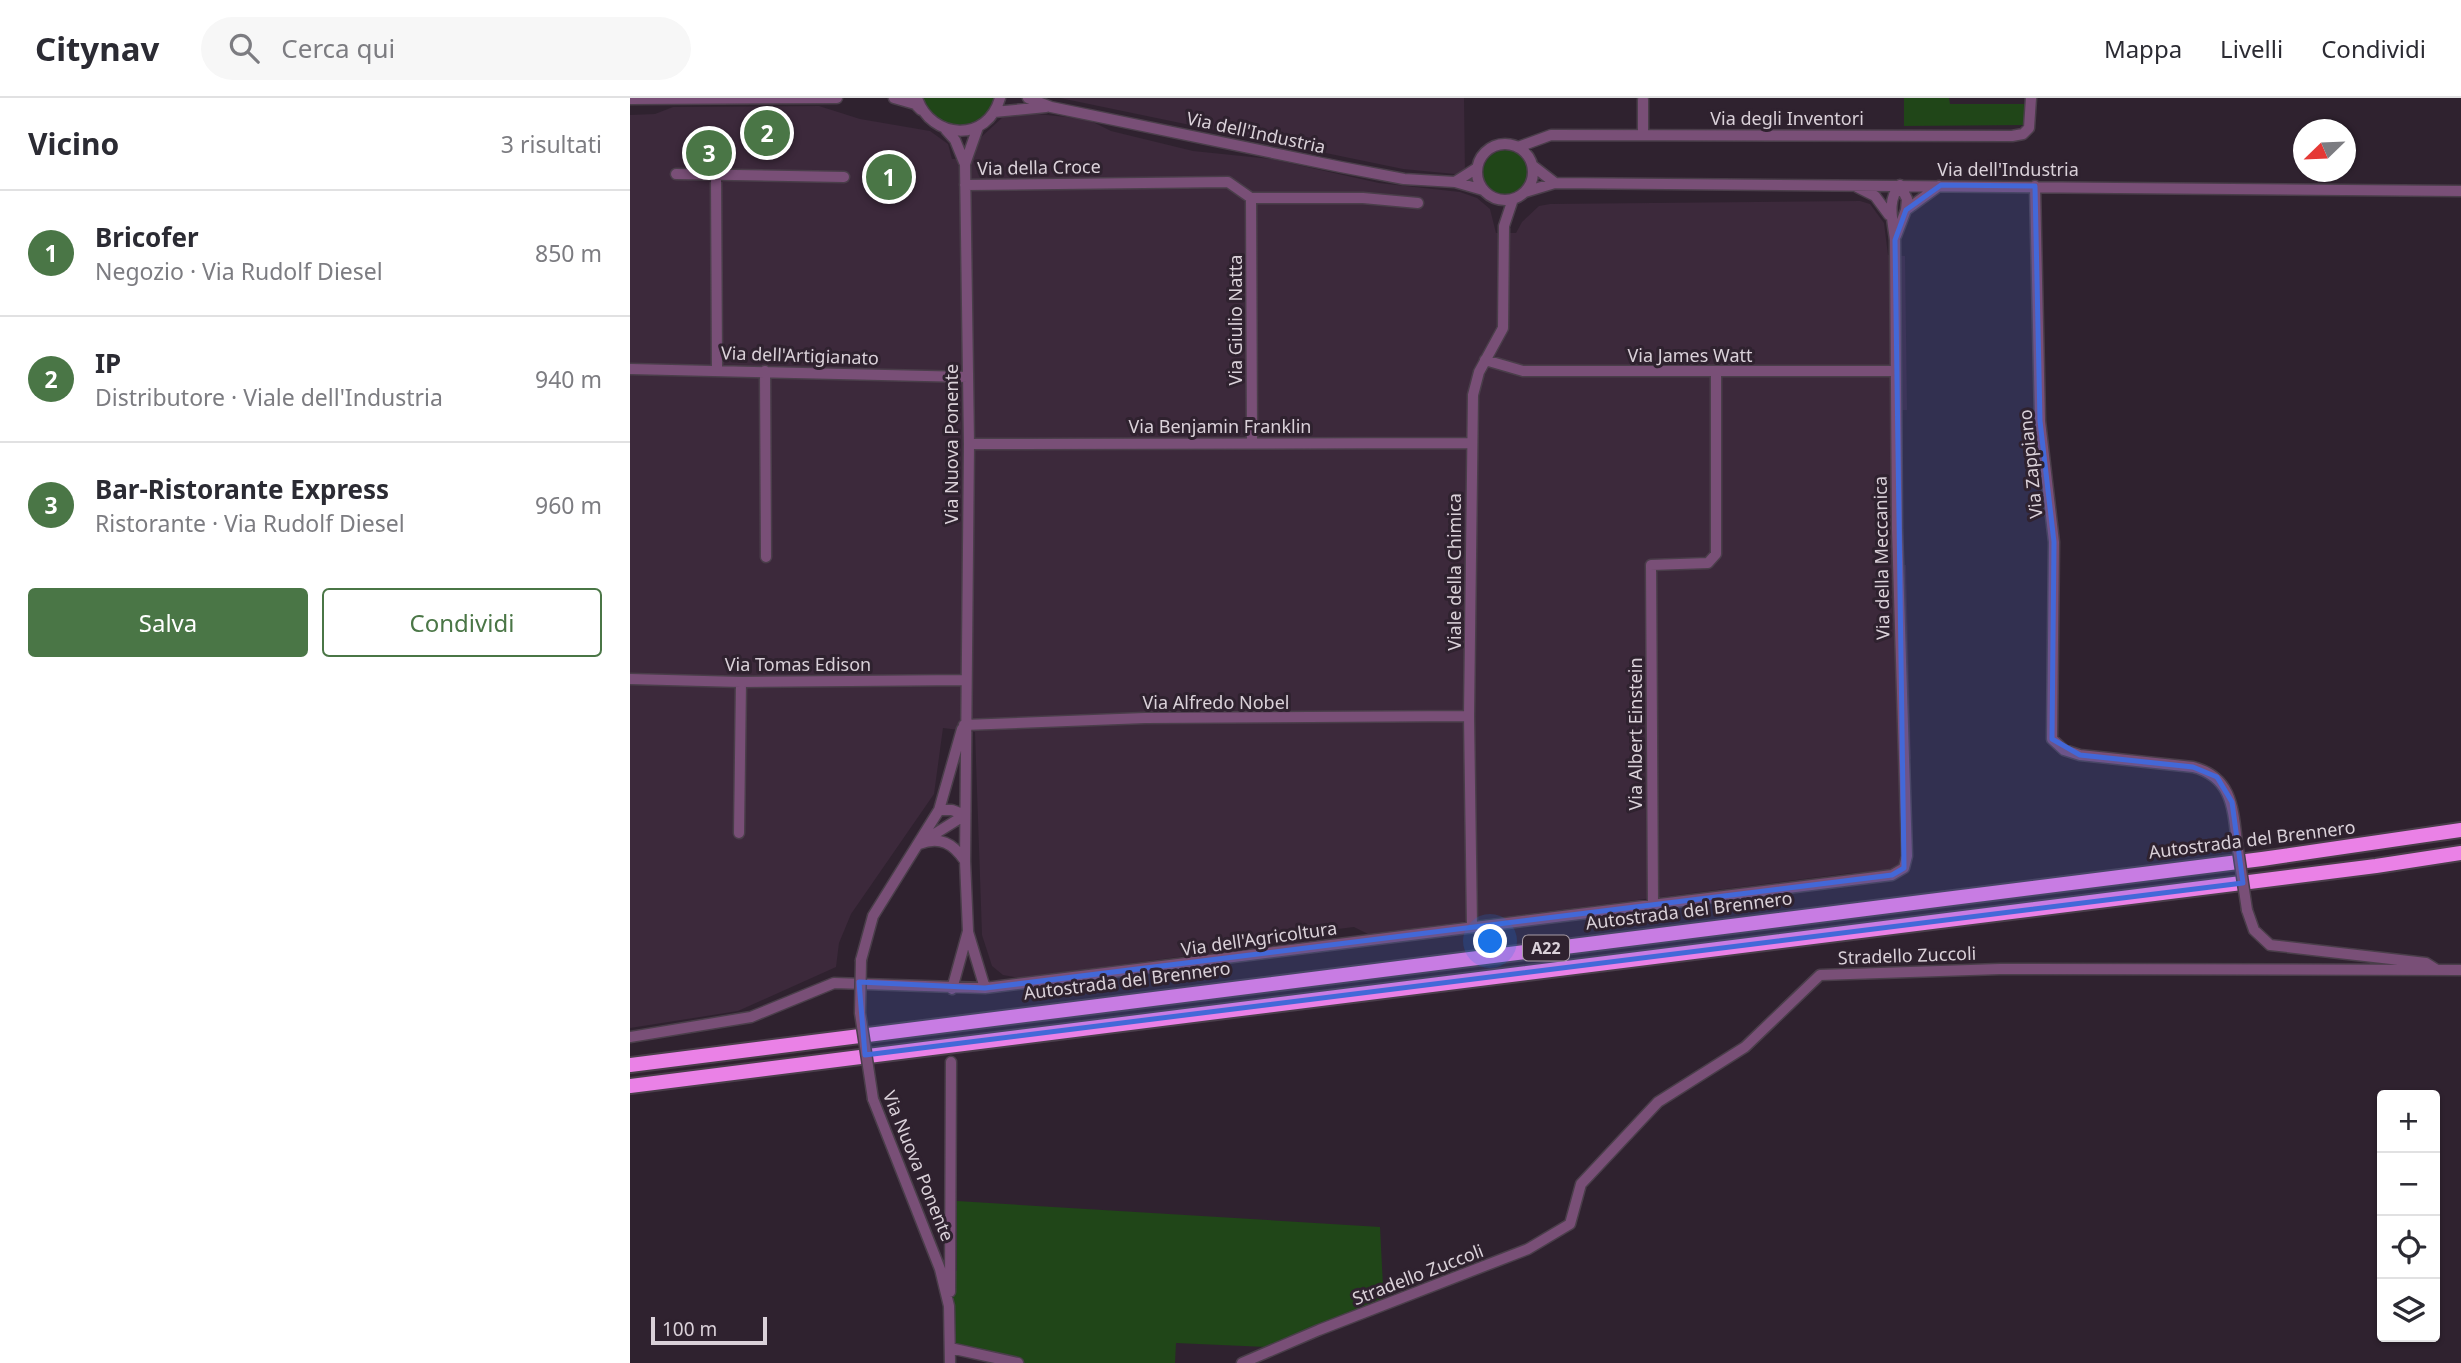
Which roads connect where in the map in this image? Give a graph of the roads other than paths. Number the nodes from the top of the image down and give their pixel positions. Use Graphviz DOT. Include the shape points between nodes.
graph roads {
  1 [pos="837,98"];
  2 [pos="894,98"];
  3 [pos="917,98"];
  4 [pos="1000,98"];
  5 [pos="1028,98"];
  6 [pos="2031,98"];
  7 [pos="630,99"];
  8 [pos="1643,100"];
  9 [pos="1051,107"];
  10 [pos="922,111"];
  11 [pos="994,112"];
  12 [pos="978,127"];
  13 [pos="946,130"];
  14 [pos="1550,135"];
  15 [pos="1643,135"];
  16 [pos="1518,147"];
  17 [pos="965,164"];
  18 [pos="1532,164"];
  19 [pos="1478,168"];
  20 [pos="676,174"];
  21 [pos="716,176"];
  22 [pos="844,177"];
  23 [pos="1455,182"];
  24 [pos="1555,183"];
  25 [pos="965,185"];
  26 [pos="1900,185"];
  27 [pos="1941,185"];
  28 [pos="1852,186"];
  29 [pos="2035,186"];
  30 [pos="1483,190"];
  31 [pos="2461,191"];
  32 [pos="1525,192"];
  33 [pos="1251,198"];
  34 [pos="1495,198"];
  35 [pos="1513,199"];
  36 [pos="1418,203"];
  37 [pos="1906,210"];
  38 [pos="1504,226"];
  39 [pos="1895,240"];
  40 [pos="1485,360"];
  41 [pos="630,369"];
  42 [pos="717,369"];
  43 [pos="1716,371"];
  44 [pos="765,372"];
  45 [pos="1896,372"];
  46 [pos="968,377"];
  47 [pos="1252,442"];
  48 [pos="1471,443"];
  49 [pos="969,444"];
  50 [pos="766,557"];
  51 [pos="630,679"];
  52 [pos="966,680"];
  53 [pos="741,682"];
  54 [pos="1469,716"];
  55 [pos="964,725"];
  56 [pos="965,777"];
  57 [pos="949,779"];
  58 [pos="939,810"];
  59 [pos="965,816"];
  60 [pos="2461,830"];
  61 [pos="739,833"];
  62 [pos="919,844"];
  63 [pos="2461,853"];
  64 [pos="965,861"];
  65 [pos="1899,872"];
  66 [pos="1653,904"];
  67 [pos="1472,926"];
  68 [pos="968,932"];
  69 [pos="2437,970"];
  70 [pos="2461,970"];
  71 [pos="985,988"];
  72 [pos="952,989"];
  73 [pos="630,1037"];
  74 [pos="951,1062"];
  75 [pos="630,1065"];
  76 [pos="630,1086"];
  77 [pos="949,1306"];
  78 [pos="950,1348"];
  79 [pos="950,1363"];
  80 [pos="1018,1363"];
  81 [pos="1242,1363"];
  1 -- 7 [label="street"];
  2 -- 10 [label="street"];
  3 -- 10 [label="street"];
  4 -- 11 [label="street"];
  5 -- 9 [label="street, Via dell'Industria"];
  6 -- 15 [label="street, Via degli Inventori" via="2031,122 2023,134"];
  8 -- 15 [label="street"];
  9 -- 11 [label="street, Via dell'Industria"];
  9 -- 23 [label="street, Via dell'Industria" via="1392,177"];
  10 -- 13 [label="street"];
  11 -- 12 [label="street"];
  12 -- 13 [label="street"];
  12 -- 17 [label="street, Via Nuova Ponente"];
  13 -- 17 [label="street, Via Nuova Ponente"];
  14 -- 15 [label="street, Via degli Inventori"];
  14 -- 16 [label="street, Via degli Inventori"];
  14 -- 18 [label="street" via="1537,147"];
  16 -- 18 [label="street"];
  16 -- 19 [label="street" via="1493,147"];
  17 -- 25 [label="street, Via Nuova Ponente"];
  18 -- 24 [label="street"];
  18 -- 32 [label="street" via="1532,180"];
  19 -- 23 [label="street"];
  19 -- 30 [label="street"];
  20 -- 21 [label="street"];
  21 -- 22 [label="street"];
  21 -- 42 [label="street"];
  23 -- 30 [label="street, Via dell'Industria"];
  24 -- 28 [label="street, Via dell'Industria"];
  24 -- 32 [label="street, Via dell'Industria"];
  25 -- 33 [label="street, Via della Croce" via="1228,182"];
  25 -- 46 [label="street, Via Nuova Ponente"];
  26 -- 27 [label="street, Via dell'Industria"];
  26 -- 28 [label="street, Via dell'Industria"];
  26 -- 37 [label="street" via="1907,199"];
  26 -- 39 [label="street, Via della Meccanica" via="1892,199"];
  27 -- 29 [label="street, Via dell'Industria"];
  27 -- 37 [label="street"];
  28 -- 39 [label="street, Via della Meccanica" via="1881,202"];
  29 -- 31 [label="street, Via dell'Industria"];
  29 -- 69 [label="street, Via Zappiano, bridge" via="2040,421 2053,508 2052,739 2064,750 2080,755 2211,773 2230,794 2246,910 2253,930 2270,945 2426,962"];
  30 -- 34 [label="street"];
  32 -- 35 [label="street"];
  33 -- 36 [label="street"];
  33 -- 47 [label="street, Via Giulio Natta"];
  34 -- 35 [label="street"];
  34 -- 38 [label="street, Viale della Chimica"];
  35 -- 38 [label="street, Viale della Chimica"];
  37 -- 39 [label="street, Via della Meccanica"];
  38 -- 40 [label="street, Viale della Chimica" via="1503,328"];
  39 -- 45 [label="street, Via della Meccanica"];
  40 -- 43 [label="street, Via James Watt" via="1523,371"];
  40 -- 48 [label="street, Viale della Chimica" via="1475,382"];
  41 -- 42 [label="street, Via dell'Artigianato"];
  42 -- 44 [label="street, Via dell'Artigianato"];
  43 -- 45 [label="street, Via James Watt"];
  43 -- 66 [label="street, Via Albert Einstein" via="1716,554 1708,563 1651,565"];
  44 -- 46 [label="street, Via dell'Artigianato"];
  44 -- 50 [label="street"];
  45 -- 65 [label="street, Via della Meccanica" via="1907,856"];
  46 -- 49 [label="street, Via Nuova Ponente"];
  47 -- 48 [label="street, Via Benjamin Franklin"];
  47 -- 49 [label="street, Via Benjamin Franklin"];
  48 -- 54 [label="street, Viale della Chimica"];
  49 -- 52 [label="street, Via Nuova Ponente"];
  51 -- 53 [label="street, Via Tomas Edison"];
  52 -- 53 [label="street, Via Tomas Edison"];
  52 -- 55 [label="street, Via Nuova Ponente"];
  53 -- 61 [label="street"];
  54 -- 55 [label="street, Via Alfredo Nobel" via="1145,718"];
  54 -- 67 [label="street, Viale della Chimica"];
  55 -- 56 [label="street, Via Nuova Ponente"];
  55 -- 57 [label="street, Via Nuova Ponente"];
  56 -- 57 [label="street"];
  56 -- 59 [label="street, Via Nuova Ponente"];
  57 -- 58 [label="street, Via Nuova Ponente"];
  58 -- 59 [label="street"];
  58 -- 62 [label="street, Via Nuova Ponente"];
  59 -- 62 [label="street"];
  59 -- 64 [label="street, Via Nuova Ponente"];
  60 -- 75 [label="highway, Autostrada del Brennero / A22"];
  62 -- 64 [label="street" via="947,842"];
  62 -- 77 [label="street, Via Nuova Ponente, bridge" via="873,916 861,960 859,1005 873,1099 935,1252"];
  63 -- 76 [label="highway, A22"];
  64 -- 68 [label="street, Via Nuova Ponente"];
  65 -- 66 [label="street, Via dell'Agricoltura"];
  66 -- 67 [label="street, Via dell'Agricoltura"];
  67 -- 71 [label="street, Via dell'Agricoltura"];
  68 -- 71 [label="street"];
  68 -- 72 [label="street"];
  69 -- 70 [label="street, Stradello Zuccoli"];
  69 -- 81 [label="street, Stradello Zuccoli" via="2000,969 1820,975 1745,1046 1658,1102 1581,1184 1570,1224 1528,1249"];
  71 -- 72 [label="street, Via dell'Agricoltura"];
  72 -- 73 [label="street, Via dell'Agricoltura" via="834,983 751,1017"];
  74 -- 77 [label="street, Via Nuova Ponente"];
  77 -- 78 [label="street, Via Nuova Ponente"];
  78 -- 79 [label="street, Via Nuova Ponente"];
  78 -- 80 [label="street"];
}
